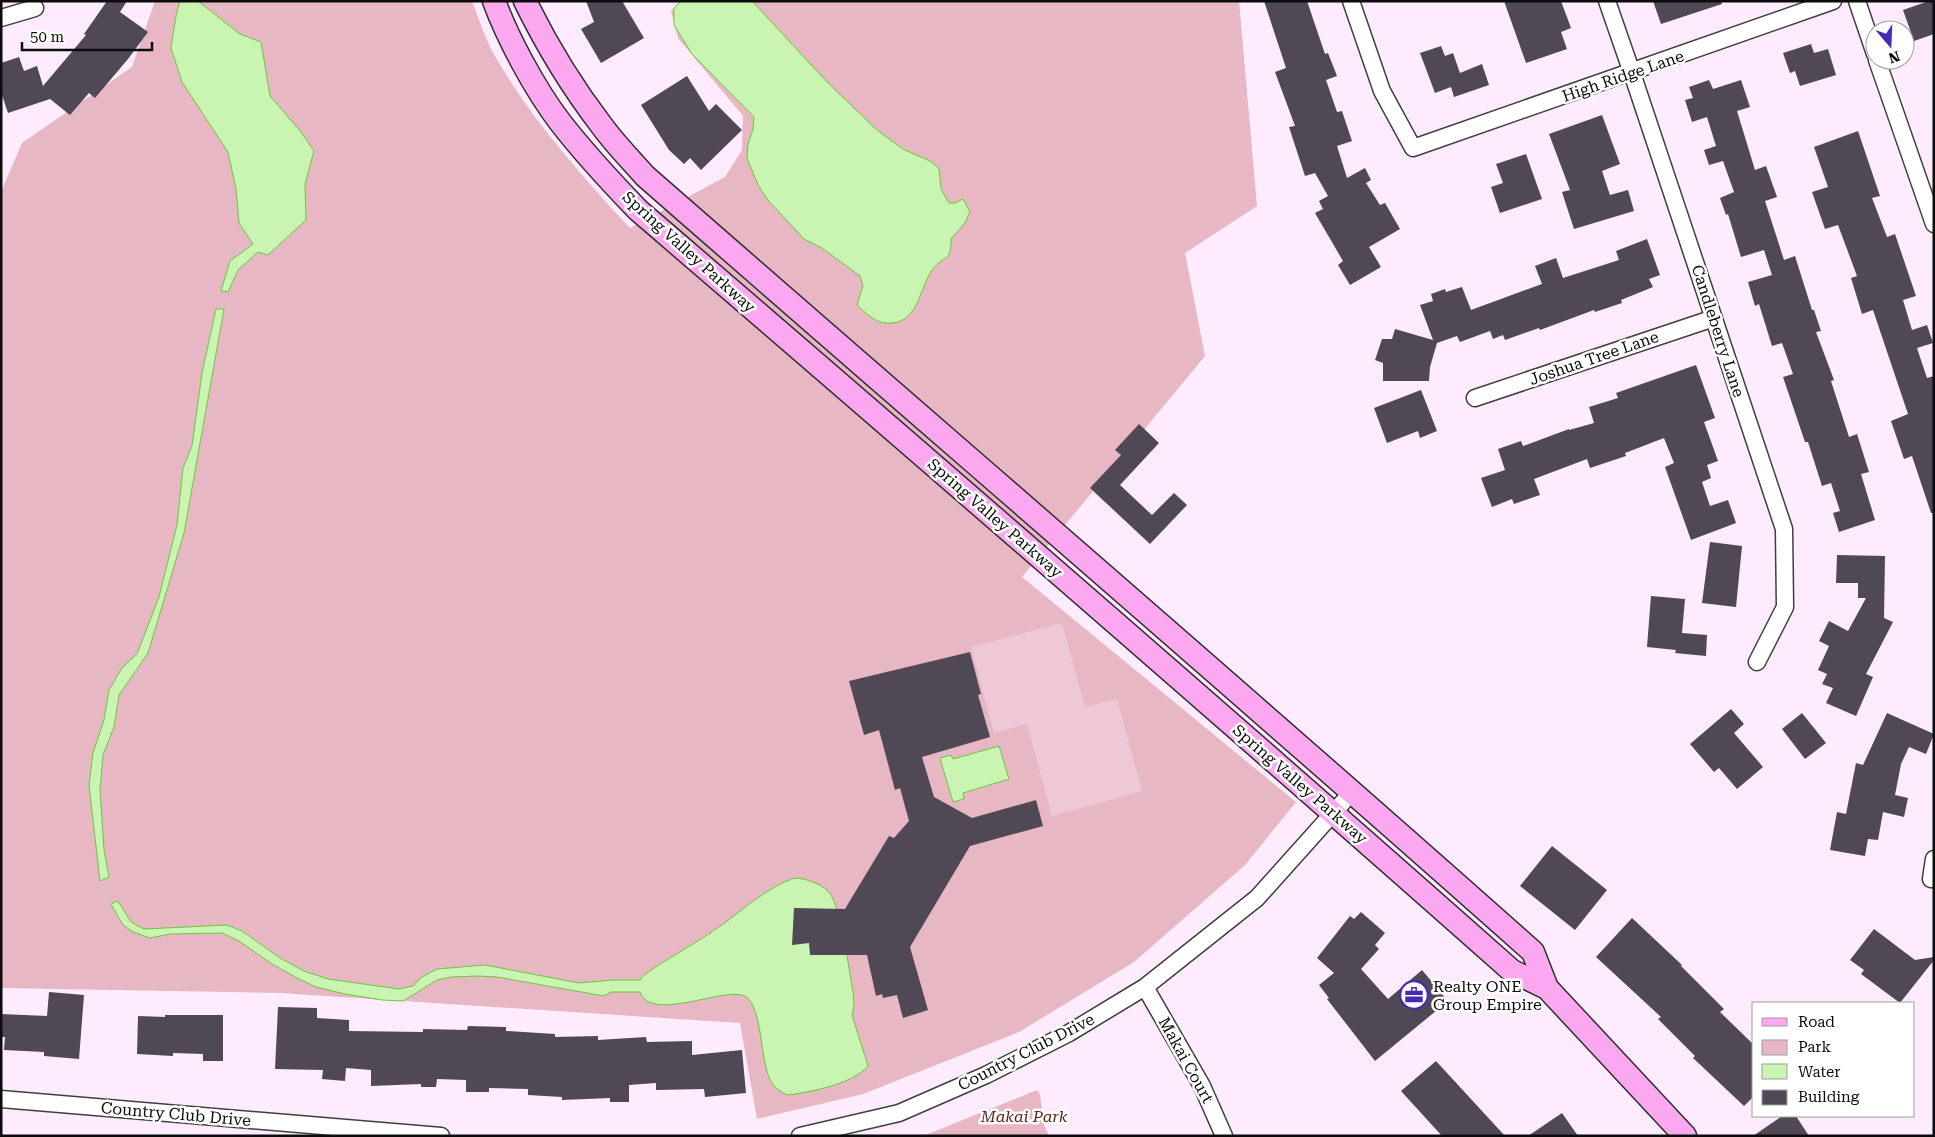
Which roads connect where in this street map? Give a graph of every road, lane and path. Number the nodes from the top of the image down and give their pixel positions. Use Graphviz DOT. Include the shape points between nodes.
graph roads {
  1 [pos="494,1"];
  2 [pos="525,1"];
  3 [pos="1351,1"];
  4 [pos="1606,1"];
  5 [pos="1833,1"];
  6 [pos="1857,1"];
  7 [pos="35,8"];
  8 [pos="1,18"];
  9 [pos="1865,25"];
  10 [pos="1880,70"];
  11 [pos="1632,73"];
  12 [pos="1934,224"];
  13 [pos="1714,318"];
  14 [pos="1475,398"];
  15 [pos="1756,662"];
  16 [pos="1352,792"];
  17 [pos="1333,813"];
  18 [pos="1934,859"];
  19 [pos="1931,878"];
  20 [pos="1145,987"];
  21 [pos="1547,988"];
  22 [pos="1,1099"];
  23 [pos="408,1135"];
  24 [pos="441,1136"];
  25 [pos="800,1136"];
  26 [pos="1224,1136"];
  27 [pos="1685,1136"];
  1 -- 17 [label="street, Spring Valley Parkway" via="524,65 559,120 638,210"];
  2 -- 16 [label="street, Spring Valley Parkway" via="569,81 603,128 645,176"];
  3 -- 11 [label="street, High Ridge Lane" via="1382,91 1413,148"];
  4 -- 11 [label="street, Candleberry Lane"];
  5 -- 11 [label="street, High Ridge Lane"];
  6 -- 9 [label="street"];
  7 -- 8 [label="street"];
  10 -- 12 [label="street"];
  11 -- 13 [label="street, Candleberry Lane"];
  13 -- 14 [label="street, Joshua Tree Lane"];
  13 -- 15 [label="street, Candleberry Lane" via="1784,529 1785,607"];
  16 -- 17 [label="street, Country Club Drive"];
  16 -- 21 [label="street, Spring Valley Parkway" via="1533,952"];
  17 -- 20 [label="street, Country Club Drive" via="1257,898"];
  17 -- 21 [label="street, Spring Valley Parkway" via="1512,971"];
  18 -- 19 [label="street"];
  20 -- 25 [label="street, Country Club Drive" via="1069,1033 986,1075 899,1113"];
  20 -- 26 [label="street, Makai Court" via="1202,1086"];
  21 -- 27 [label="street, Spring Valley Parkway"];
  22 -- 23 [label="street, Country Club Drive"];
  23 -- 24 [label="street, Country Club Drive"];
}
